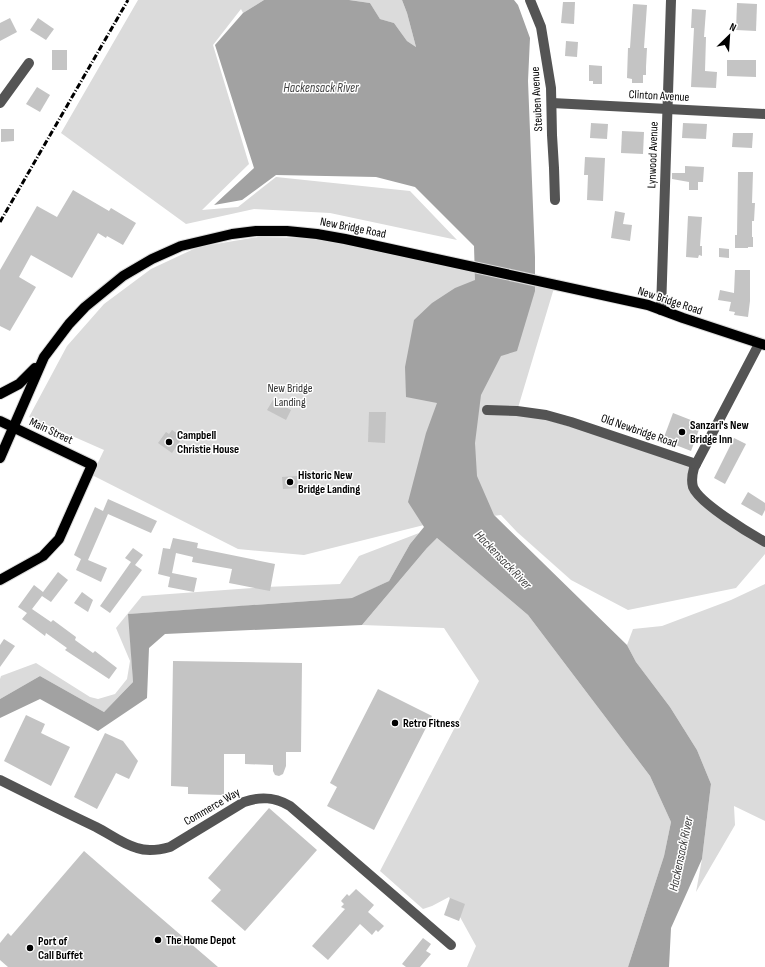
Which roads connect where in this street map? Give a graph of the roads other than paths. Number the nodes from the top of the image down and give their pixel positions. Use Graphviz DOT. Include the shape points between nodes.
graph roads {
  1 [pos="530,0"];
  2 [pos="671,0"];
  3 [pos="29,63"];
  4 [pos="0,103"];
  5 [pos="552,103"];
  6 [pos="667,110"];
  7 [pos="765,114"];
  8 [pos="555,200"];
  9 [pos="661,310"];
  10 [pos="762,344"];
  11 [pos="44,357"];
  12 [pos="0,394"];
  13 [pos="487,410"];
  14 [pos="0,421"];
  15 [pos="13,427"];
  16 [pos="0,458"];
  17 [pos="696,464"];
  18 [pos="765,542"];
  19 [pos="0,580"];
  20 [pos="0,780"];
  21 [pos="451,945"];
  1 -- 5 [label="street, Steuben Avenue" via="541,27 546,50"];
  2 -- 6 [label="street, Lynwood Avenue"];
  3 -- 4 [label="street"];
  5 -- 6 [label="street, Clinton Avenue"];
  5 -- 8 [label="street, Steuben Avenue"];
  6 -- 7 [label="street, Clinton Avenue"];
  6 -- 9 [label="street, Lynwood Avenue"];
  9 -- 10 [label="main road, New Bridge Road"];
  9 -- 11 [label="main road, New Bridge Road" via="467,265 317,234 256,231 181,246 123,276 85,307"];
  10 -- 17 [label="street"];
  11 -- 12 [label="main road" via="30,374"];
  11 -- 15 [label="main road, New Bridge Road"];
  13 -- 17 [label="street, Old Newbridge Road" via="546,415"];
  14 -- 15 [label="main road, Main Street"];
  15 -- 16 [label="main road, New Bridge Road"];
  15 -- 19 [label="main road, Main Street" via="92,465 59,539 44,556"];
  17 -- 18 [label="street" via="691,476 693,488 699,496 746,532"];
  20 -- 21 [label="street, Commerce Way" via="128,845 148,850 170,847 249,800 274,798 290,806"];
}
